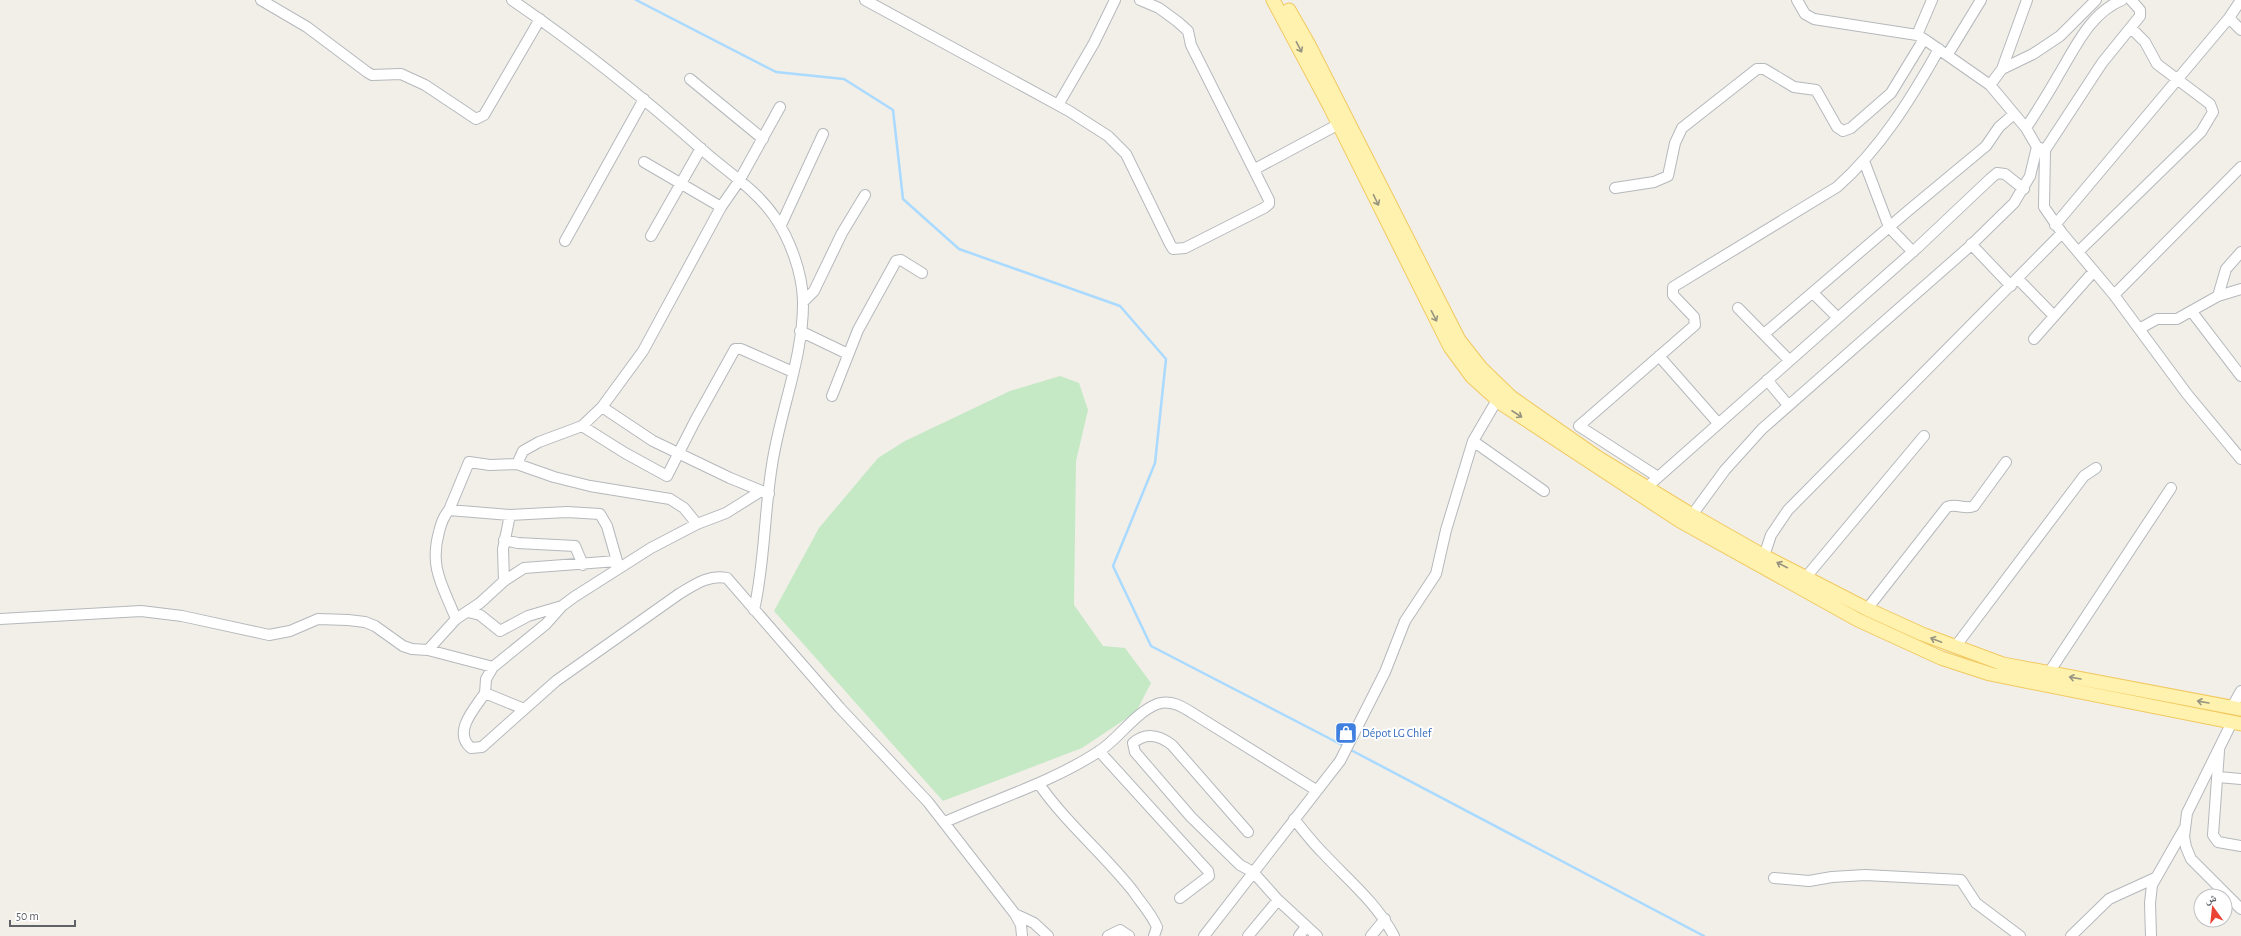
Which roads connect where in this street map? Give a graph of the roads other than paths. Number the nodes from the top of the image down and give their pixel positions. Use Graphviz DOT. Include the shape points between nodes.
graph roads {
  1 [pos="261,0"];
  2 [pos="512,0"];
  3 [pos="865,0"];
  4 [pos="1115,0"];
  5 [pos="1140,0"];
  6 [pos="1273,0"];
  7 [pos="1284,0"];
  8 [pos="1797,0"];
  9 [pos="1932,0"];
  10 [pos="1981,0"];
  11 [pos="2027,0"];
  12 [pos="2096,0"];
  13 [pos="2122,0"];
  14 [pos="2131,0"];
  15 [pos="2241,1"];
  16 [pos="881,4"];
  17 [pos="540,18"];
  18 [pos="2229,18"];
  19 [pos="2131,28"];
  20 [pos="2241,30"];
  21 [pos="1920,37"];
  22 [pos="1944,52"];
  23 [pos="2002,69"];
  24 [pos="690,79"];
  25 [pos="2177,79"];
  26 [pos="1990,85"];
  27 [pos="644,99"];
  28 [pos="1058,105"];
  29 [pos="780,107"];
  30 [pos="2014,114"];
  31 [pos="1342,123"];
  32 [pos="2026,128"];
  33 [pos="823,134"];
  34 [pos="763,139"];
  35 [pos="701,148"];
  36 [pos="2041,148"];
  37 [pos="1864,161"];
  38 [pos="644,162"];
  39 [pos="2241,167"];
  40 [pos="1255,169"];
  41 [pos="739,181"];
  42 [pos="682,183"];
  43 [pos="1615,188"];
  44 [pos="2024,189"];
  45 [pos="865,196"];
  46 [pos="722,207"];
  47 [pos="781,225"];
  48 [pos="2055,225"];
  49 [pos="1889,227"];
  50 [pos="2062,233"];
  51 [pos="651,236"];
  52 [pos="565,241"];
  53 [pos="1971,244"];
  54 [pos="1913,252"];
  55 [pos="2078,252"];
  56 [pos="2241,252"];
  57 [pos="2094,271"];
  58 [pos="922,273"];
  59 [pos="2015,282"];
  60 [pos="2241,289"];
  61 [pos="1813,293"];
  62 [pos="2114,295"];
  63 [pos="2218,296"];
  64 [pos="803,302"];
  65 [pos="1738,308"];
  66 [pos="2192,312"];
  67 [pos="2054,316"];
  68 [pos="1837,317"];
  69 [pos="2139,329"];
  70 [pos="800,331"];
  71 [pos="1764,334"];
  72 [pos="2034,339"];
  73 [pos="848,354"];
  74 [pos="1659,356"];
  75 [pos="1789,360"];
  76 [pos="793,372"];
  77 [pos="2241,376"];
  78 [pos="1767,380"];
  79 [pos="832,396"];
  80 [pos="1503,401"];
  81 [pos="1788,405"];
  82 [pos="602,407"];
  83 [pos="1718,423"];
  84 [pos="582,426"];
  85 [pos="1924,436"];
  86 [pos="1473,441"];
  87 [pos="678,453"];
  88 [pos="2241,459"];
  89 [pos="2006,462"];
  90 [pos="517,464"];
  91 [pos="2096,468"];
  92 [pos="1658,477"];
  93 [pos="1647,488"];
  94 [pos="2171,488"];
  95 [pos="1544,491"];
  96 [pos="765,492"];
  97 [pos="449,510"];
  98 [pos="510,515"];
  99 [pos="1690,519"];
  100 [pos="697,524"];
  101 [pos="504,540"];
  102 [pos="1764,556"];
  103 [pos="583,565"];
  104 [pos="618,565"];
  105 [pos="1806,577"];
  106 [pos="504,582"];
  107 [pos="562,606"];
  108 [pos="754,610"];
  109 [pos="1869,610"];
  110 [pos="468,612"];
  111 [pos="0,619"];
  112 [pos="456,619"];
  113 [pos="1858,620"];
  114 [pos="1874,628"];
  115 [pos="1955,647"];
  116 [pos="428,650"];
  117 [pos="493,667"];
  118 [pos="2048,674"];
  119 [pos="2241,691"];
  120 [pos="485,693"];
  121 [pos="2233,707"];
  122 [pos="524,709"];
  123 [pos="2233,722"];
  124 [pos="2219,747"];
  125 [pos="1099,752"];
  126 [pos="2218,777"];
  127 [pos="2241,779"];
  128 [pos="1039,784"];
  129 [pos="1316,790"];
  130 [pos="1294,819"];
  131 [pos="945,822"];
  132 [pos="2184,829"];
  133 [pos="1248,832"];
  134 [pos="2241,846"];
  135 [pos="1253,872"];
  136 [pos="1774,878"];
  137 [pos="2155,878"];
  138 [pos="1180,898"];
  139 [pos="1278,900"];
  140 [pos="2241,909"];
  141 [pos="1015,914"];
  142 [pos="1385,919"];
  143 [pos="1306,927"];
  144 [pos="1022,936"];
  145 [pos="1048,936"];
  146 [pos="1108,936"];
  147 [pos="1128,936"];
  148 [pos="1154,936"];
  149 [pos="1204,936"];
  150 [pos="1248,936"];
  151 [pos="1299,936"];
  152 [pos="1317,936"];
  153 [pos="1371,936"];
  154 [pos="1394,936"];
  155 [pos="2020,936"];
  156 [pos="2071,936"];
  157 [pos="2151,936"];
  1 -- 17 [label="street" via="307,27 367,72 407,77 448,99 476,119 484,115"];
  2 -- 17 [label="street"];
  3 -- 16 [label="street"];
  4 -- 28 [label="street" via="1094,43"];
  5 -- 40 [label="street" via="1159,8 1188,31 1191,45"];
  6 -- 31 [label="main road, one-way"];
  7 -- 31 [label="main road"];
  8 -- 21 [label="street" via="1805,14 1814,19"];
  9 -- 21 [label="street"];
  10 -- 22 [label="street"];
  11 -- 23 [label="street"];
  12 -- 23 [label="street" via="2060,36 2033,54"];
  13 -- 32 [label="street" via="2111,4 2092,23"];
  14 -- 19 [label="street" via="2141,13"];
  15 -- 18 [label="street"];
  16 -- 28 [label="street"];
  17 -- 27 [label="street"];
  18 -- 20 [label="street"];
  18 -- 25 [label="street"];
  19 -- 25 [label="street" via="2145,42 2157,64"];
  19 -- 36 [label="street" via="2102,63"];
  21 -- 22 [label="street"];
  21 -- 43 [label="street" via="1891,93 1851,128 1843,131 1837,127 1816,90 1794,87 1764,69 1757,69 1682,128 1675,143 1668,176 1654,182"];
  22 -- 26 [label="street"];
  22 -- 37 [label="street"];
  23 -- 26 [label="street"];
  24 -- 34 [label="street"];
  25 -- 48 [label="street"];
  25 -- 55 [label="street" via="2210,104 2213,112 2210,118 2201,132"];
  26 -- 30 [label="street"];
  27 -- 35 [label="street"];
  27 -- 52 [label="street"];
  28 -- 40 [label="street" via="1089,122 1126,154 1173,249 1185,248 1269,204 1268,194"];
  29 -- 34 [label="street"];
  30 -- 32 [label="street"];
  30 -- 49 [label="street" via="1999,127 1986,146"];
  31 -- 40 [label="street"];
  31 -- 80 [label="main road" via="1455,343 1473,360"];
  32 -- 36 [label="street"];
  33 -- 47 [label="street"];
  34 -- 41 [label="street"];
  35 -- 41 [label="street"];
  35 -- 42 [label="street"];
  36 -- 44 [label="street"];
  36 -- 48 [label="street" via="2042,199"];
  37 -- 49 [label="street"];
  37 -- 74 [label="street" via="1837,187 1673,286 1673,295 1694,317 1695,325"];
  38 -- 42 [label="street"];
  39 -- 62 [label="street"];
  41 -- 46 [label="street"];
  41 -- 47 [label="street"];
  42 -- 46 [label="street"];
  42 -- 51 [label="street"];
  44 -- 53 [label="street" via="2014,203"];
  44 -- 54 [label="street" via="2004,174 1997,173"];
  45 -- 64 [label="street" via="842,233 814,291"];
  46 -- 82 [label="street" via="643,351"];
  47 -- 64 [label="street" via="797,271"];
  48 -- 50 [label="street"];
  49 -- 54 [label="street"];
  49 -- 61 [label="street"];
  50 -- 55 [label="street"];
  50 -- 59 [label="street"];
  53 -- 59 [label="street"];
  53 -- 81 [label="street"];
  54 -- 68 [label="street"];
  55 -- 57 [label="street"];
  56 -- 63 [label="street" via="2226,269"];
  57 -- 62 [label="street"];
  57 -- 67 [label="street"];
  58 -- 73 [label="street" via="901,260 896,261 858,330"];
  59 -- 67 [label="street"];
  59 -- 102 [label="street" via="1788,510 1771,535"];
  60 -- 63 [label="street"];
  61 -- 68 [label="street"];
  61 -- 71 [label="street"];
  62 -- 69 [label="street"];
  63 -- 66 [label="street"];
  64 -- 70 [label="street"];
  65 -- 71 [label="street"];
  66 -- 69 [label="street" via="2177,319 2157,319"];
  66 -- 77 [label="street"];
  67 -- 72 [label="street"];
  68 -- 75 [label="street"];
  69 -- 88 [label="street" via="2187,394"];
  70 -- 73 [label="street"];
  70 -- 76 [label="street"];
  71 -- 75 [label="street"];
  73 -- 79 [label="street"];
  74 -- 83 [label="street"];
  74 -- 92 [label="street" via="1578,426"];
  75 -- 78 [label="street"];
  76 -- 87 [label="street" via="741,349 735,349"];
  76 -- 96 [label="street"];
  78 -- 81 [label="street"];
  78 -- 83 [label="street"];
  80 -- 86 [label="street"];
  80 -- 93 [label="main road"];
  80 -- 99 [label="main road, one-way"];
  81 -- 99 [label="street" via="1742,450"];
  82 -- 84 [label="street"];
  82 -- 87 [label="street" via="653,441"];
  83 -- 92 [label="street"];
  84 -- 87 [label="street" via="665,476 669,474"];
  84 -- 90 [label="street" via="527,448"];
  85 -- 105 [label="street"];
  86 -- 95 [label="street"];
  86 -- 129 [label="street" via="1446,530 1436,574 1405,621 1385,672 1340,761"];
  87 -- 96 [label="street"];
  89 -- 109 [label="street" via="1974,506 1947,507"];
  90 -- 97 [label="street" via="490,465 469,462"];
  90 -- 100 [label="street" via="590,486 670,499 684,508"];
  91 -- 115 [label="street" via="2084,476"];
  92 -- 93 [label="street"];
  93 -- 99 [label="main road"];
  94 -- 118 [label="street"];
  96 -- 100 [label="street" via="726,513"];
  96 -- 108 [label="street" via="762,571"];
  97 -- 98 [label="street"];
  97 -- 112 [label="street" via="442,520 434,548 435,567"];
  98 -- 101 [label="street"];
  98 -- 104 [label="street" via="567,512 600,514 607,526"];
  99 -- 102 [label="main road"];
  99 -- 113 [label="main road"];
  100 -- 104 [label="street"];
  101 -- 103 [label="street" via="575,546"];
  101 -- 106 [label="street"];
  105 -- 102 [label="main road, one-way"];
  103 -- 104 [label="street"];
  103 -- 106 [label="street" via="524,568"];
  104 -- 107 [label="street"];
  105 -- 109 [label="main road"];
  106 -- 110 [label="street"];
  107 -- 110 [label="street" via="520,619 500,631 480,615"];
  107 -- 117 [label="street" via="546,624"];
  108 -- 122 [label="street" via="727,578 717,577 700,581 556,681"];
  108 -- 131 [label="street"];
  109 -- 113 [label="main road" via="1858,614"];
  109 -- 114 [label="main road" via="1879,620"];
  115 -- 109 [label="main road, one-way"];
  110 -- 112 [label="street"];
  111 -- 116 [label="street" via="141,611 182,616 269,636 290,631 318,619 348,620 375,626 403,646"];
  112 -- 116 [label="street"];
  113 -- 114 [label="main road"];
  114 -- 123 [label="main road" via="1941,658 1990,674"];
  115 -- 118 [label="main road" via="2003,664"];
  116 -- 117 [label="street"];
  117 -- 120 [label="street" via="486,679"];
  121 -- 118 [label="main road, one-way"];
  119 -- 121 [label="street"];
  120 -- 122 [label="street"];
  120 -- 122 [label="street" via="464,726 464,737 471,748 482,747"];
  121 -- 123 [label="main road" via="2223,712"];
  123 -- 124 [label="street"];
  124 -- 126 [label="street"];
  124 -- 132 [label="street" via="2187,813"];
  125 -- 128 [label="street"];
  125 -- 129 [label="street" via="1128,724 1156,704 1178,704"];
  125 -- 138 [label="street" via="1208,871 1209,876"];
  126 -- 127 [label="street"];
  126 -- 134 [label="street" via="2215,839 2225,844"];
  128 -- 131 [label="street"];
  128 -- 148 [label="street" via="1055,806 1122,878 1148,911 1156,927"];
  129 -- 130 [label="street"];
  130 -- 135 [label="street"];
  130 -- 142 [label="street"];
  131 -- 141 [label="street"];
  132 -- 137 [label="street"];
  132 -- 140 [label="street" via="2186,847 2191,858"];
  133 -- 135 [label="street" via="1172,744 1165,739 1150,736 1133,743 1134,752 1191,817 1240,865"];
  135 -- 139 [label="street"];
  135 -- 149 [label="street"];
  136 -- 155 [label="street" via="1809,881 1865,875 1960,880 1976,903"];
  137 -- 156 [label="street" via="2109,899"];
  137 -- 157 [label="street" via="2150,903"];
  139 -- 143 [label="street"];
  139 -- 150 [label="street"];
  141 -- 144 [label="street" via="1021,925"];
  141 -- 145 [label="street" via="1034,923"];
  142 -- 153 [label="street"];
  142 -- 154 [label="street"];
  143 -- 151 [label="street"];
  143 -- 152 [label="street"];
  146 -- 147 [label="street" via="1120,930"];
}
